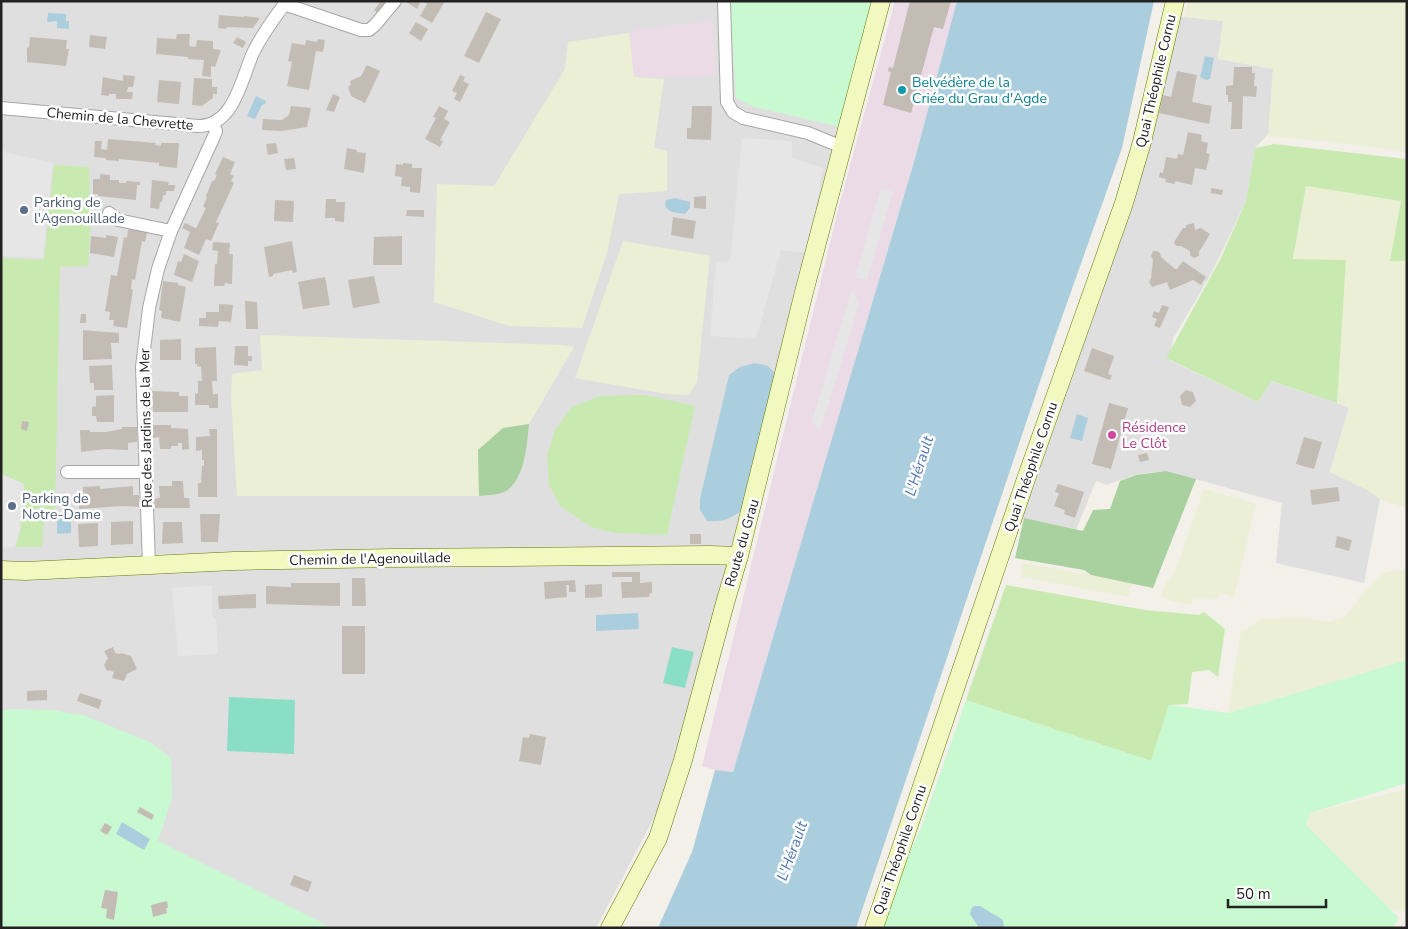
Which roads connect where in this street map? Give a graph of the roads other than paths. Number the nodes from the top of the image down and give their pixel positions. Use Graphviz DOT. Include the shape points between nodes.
graph roads {
  1 [pos="395,1"];
  2 [pos="724,1"];
  3 [pos="881,1"];
  4 [pos="1175,1"];
  5 [pos="286,3"];
  6 [pos="1,108"];
  7 [pos="213,124"];
  8 [pos="842,147"];
  9 [pos="109,214"];
  10 [pos="171,231"];
  11 [pos="67,472"];
  12 [pos="144,472"];
  13 [pos="739,556"];
  14 [pos="149,565"];
  15 [pos="1,570"];
  16 [pos="610,928"];
  17 [pos="874,928"];
  1 -- 5 [label="street" via="369,30"];
  2 -- 8 [label="street" via="728,102 733,112 743,118 808,133"];
  3 -- 8 [label="street, Route du Grau"];
  4 -- 17 [label="street, Quai Théophile Cornu" via="1142,142 1124,203 1026,479"];
  5 -- 7 [label="street, Chemin de la Chevrette" via="265,30 226,112"];
  6 -- 7 [label="street, Chemin de la Chevrette" via="198,126"];
  7 -- 10 [label="street, Rue des Jardins de la Mer" via="215,134"];
  8 -- 13 [label="street, Route du Grau"];
  9 -- 10 [label="street" via="118,220"];
  10 -- 12 [label="street, Rue des Jardins de la Mer" via="158,269 145,341 142,368"];
  11 -- 12 [label="street"];
  12 -- 14 [label="street, Rue des Jardins de la Mer"];
  13 -- 14 [label="street, Chemin de l'Agenouillade" via="393,558"];
  13 -- 16 [label="street, Route du Grau" via="658,838"];
  14 -- 15 [label="street, Chemin de l'Agenouillade"];
}
